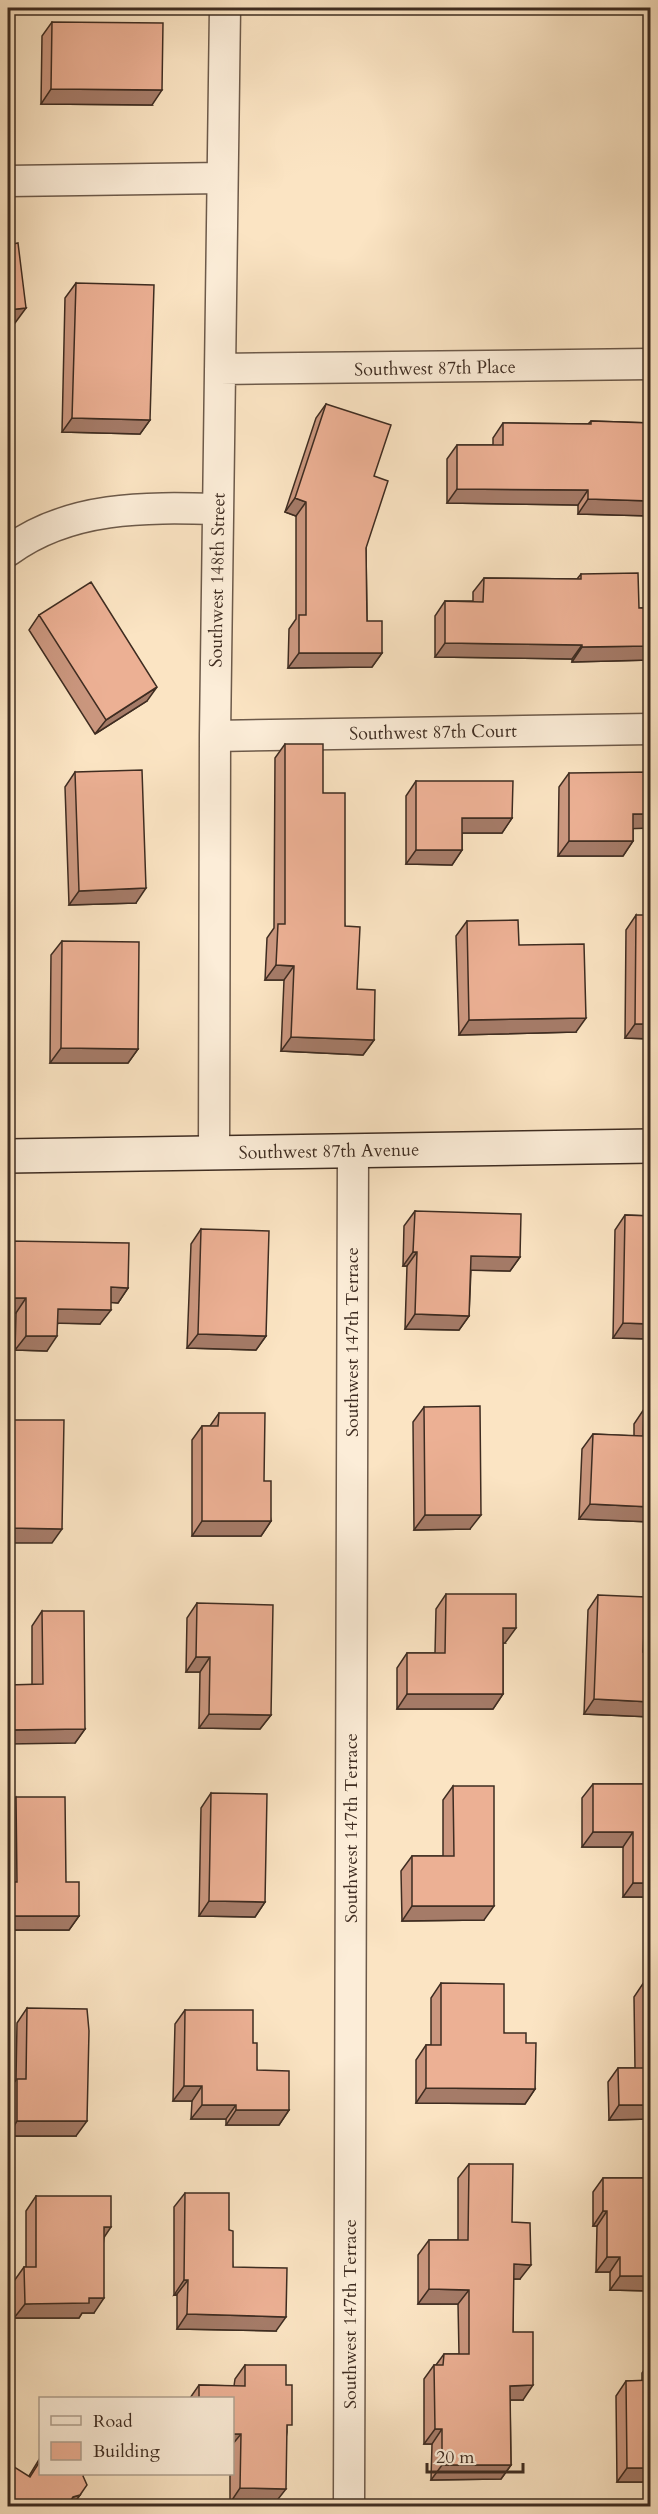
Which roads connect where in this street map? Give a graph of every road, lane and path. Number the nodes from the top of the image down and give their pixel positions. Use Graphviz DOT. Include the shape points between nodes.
graph roads {
  1 [pos="225,8"];
  2 [pos="222,178"];
  3 [pos="8,181"];
  4 [pos="651,364"];
  5 [pos="220,369"];
  6 [pos="217,509"];
  7 [pos="8,551"];
  8 [pos="651,729"];
  9 [pos="215,736"];
  10 [pos="651,1146"];
  11 [pos="352,1150"];
  12 [pos="214,1153"];
  13 [pos="8,1156"];
  14 [pos="349,2506"];
  1 -- 2 [label="street, Southwest 148th Street"];
  2 -- 3 [label="street"];
  2 -- 5 [label="street, Southwest 148th Street"];
  4 -- 5 [label="street, Southwest 87th Place"];
  5 -- 6 [label="street, Southwest 148th Street"];
  6 -- 7 [label="street" via="105,511 42,531"];
  6 -- 9 [label="street, Southwest 148th Street"];
  8 -- 9 [label="street, Southwest 87th Court"];
  9 -- 12 [label="street, Southwest 148th Street"];
  10 -- 11 [label="street, Southwest 87th Avenue"];
  11 -- 12 [label="street, Southwest 87th Avenue"];
  11 -- 14 [label="street, Southwest 147th Terrace"];
  12 -- 13 [label="street, Southwest 87th Avenue"];
}
